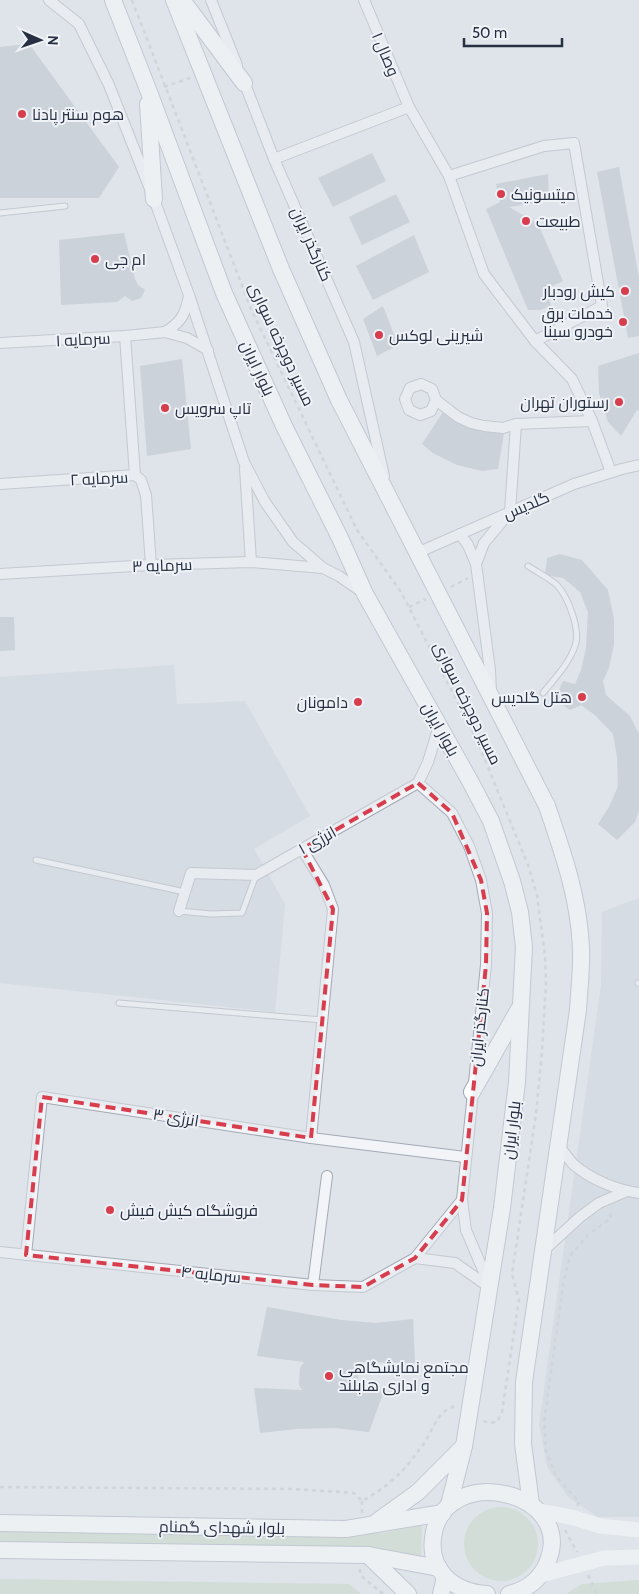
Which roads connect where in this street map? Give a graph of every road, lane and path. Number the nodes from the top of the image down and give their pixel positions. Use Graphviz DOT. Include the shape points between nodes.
graph roads {
  1 [pos="49,0"];
  2 [pos="113,0"];
  3 [pos="132,0"];
  4 [pos="174,0"];
  5 [pos="182,0"];
  6 [pos="211,0"];
  7 [pos="364,0"];
  8 [pos="203,74"];
  9 [pos="244,83"];
  10 [pos="165,87"];
  11 [pos="148,88"];
  12 [pos="409,107"];
  13 [pos="274,159"];
  14 [pos="449,176"];
  15 [pos="154,199"];
  16 [pos="65,206"];
  17 [pos="0,213"];
  18 [pos="189,294"];
  19 [pos="166,332"];
  20 [pos="125,336"];
  21 [pos="536,341"];
  22 [pos="0,344"];
  23 [pos="208,350"];
  24 [pos="436,400"];
  25 [pos="592,421"];
  26 [pos="516,424"];
  27 [pos="244,462"];
  28 [pos="639,466"];
  29 [pos="611,472"];
  30 [pos="135,475"];
  31 [pos="0,484"];
  32 [pos="388,496"];
  33 [pos="510,512"];
  34 [pos="460,534"];
  35 [pos="417,553"];
  36 [pos="251,562"];
  37 [pos="476,564"];
  38 [pos="151,565"];
  39 [pos="528,566"];
  40 [pos="323,568"];
  41 [pos="0,574"];
  42 [pos="365,594"];
  43 [pos="542,694"];
  44 [pos="491,698"];
  45 [pos="439,726"];
  46 [pos="418,783"];
  47 [pos="302,849"];
  48 [pos="36,860"];
  49 [pos="256,875"];
  50 [pos="185,892"];
  51 [pos="179,911"];
  52 [pos="119,1003"];
  53 [pos="521,1004"];
  54 [pos="322,1020"];
  55 [pos="472,1092"];
  56 [pos="311,1138"];
  57 [pos="558,1145"];
  58 [pos="466,1158"];
  59 [pos="327,1176"];
  60 [pos="627,1192"];
  61 [pos="639,1193"];
  62 [pos="608,1199"];
  63 [pos="462,1200"];
  64 [pos="0,1252"];
  65 [pos="543,1252"];
  66 [pos="26,1254"];
  67 [pos="414,1258"];
  68 [pos="313,1285"];
  69 [pos="490,1287"];
  70 [pos="464,1411"];
  71 [pos="464,1446"];
  72 [pos="0,1487"];
  73 [pos="535,1508"];
  74 [pos="446,1509"];
  75 [pos="571,1517"];
  76 [pos="0,1523"];
  77 [pos="374,1524"];
  78 [pos="639,1530"];
  79 [pos="0,1550"];
  80 [pos="368,1555"];
  81 [pos="639,1557"];
  82 [pos="583,1564"];
  83 [pos="442,1572"];
  84 [pos="533,1584"];
  85 [pos="408,1594"];
  86 [pos="442,1594"];
  87 [pos="487,1594"];
  88 [pos="509,1594"];
  89 [pos="597,1594"];
  1 -- 15 [label="street" via="79,24 109,85"];
  2 -- 11 [label="main road, بلوار ایران"];
  3 -- 10 [label="path, مسیر دوچرخه سواری"];
  4 -- 8 [label="main road"];
  5 -- 9 [label="main road"];
  6 -- 9 [label="street, کنارگذر ایران"];
  7 -- 12 [label="street, وصال ۱"];
  8 -- 10 [label="path"];
  8 -- 32 [label="main road" via="281,269 339,400"];
  9 -- 13 [label="street, کنارگذر ایران"];
  10 -- 11 [label="path"];
  10 -- 70 [label="path, مسیر دوچرخه سواری" via="251,309 357,530 401,592 476,738 537,895 546,982 536,1114 512,1274 519,1300 502,1412 497,1422 489,1423"];
  11 -- 15 [label="main road"];
  11 -- 42 [label="main road, بلوار ایران" via="224,293"];
  12 -- 13 [label="street"];
  12 -- 14 [label="street, وصال ۱"];
  13 -- 32 [label="street, کنارگذر ایران" via="354,342"];
  14 -- 21 [label="street, وصال ۱" via="484,274"];
  14 -- 21 [label="street" via="544,146 574,143 602,306"];
  15 -- 18 [label="street"];
  16 -- 17 [label="lane"];
  18 -- 19 [label="street" via="186,312 177,325"];
  18 -- 23 [label="street"];
  19 -- 20 [label="street, سرمایه ۱"];
  19 -- 23 [label="street" via="187,338"];
  20 -- 22 [label="street, سرمایه ۱"];
  20 -- 30 [label="street"];
  21 -- 25 [label="street, وصال ۱" via="572,379"];
  23 -- 27 [label="street"];
  24 -- 26 [label="street" via="471,423 503,428"];
  25 -- 26 [label="street"];
  25 -- 29 [label="street, وصال ۱"];
  26 -- 33 [label="street"];
  27 -- 36 [label="street"];
  27 -- 40 [label="street" via="265,502 293,542"];
  28 -- 29 [label="street, گلدیس"];
  29 -- 33 [label="street, گلدیس"];
  30 -- 31 [label="street, سرمایه ۲"];
  30 -- 38 [label="street, سرمایه ۲" via="141,480 146,495"];
  32 -- 35 [label="main road"];
  33 -- 34 [label="street, گلدیس"];
  33 -- 37 [label="street" via="484,543"];
  34 -- 35 [label="street, گلدیس"];
  34 -- 37 [label="street"];
  35 -- 44 [label="main road"];
  36 -- 38 [label="street, سرمایه ۳"];
  36 -- 40 [label="street, سرمایه ۳"];
  37 -- 44 [label="street"];
  38 -- 41 [label="street, سرمایه ۳"];
  39 -- 43 [label="lane" via="557,586 569,606 576,628 576,645"];
  40 -- 42 [label="street"];
  42 -- 45 [label="main road, بلوار ایران"];
  44 -- 57 [label="main road" via="547,806 577,902 581,949 578,1010"];
  45 -- 46 [label="street"];
  45 -- 53 [label="main road, بلوار ایران" via="491,822 512,881 524,947"];
  46 -- 47 [label="street, انرژی ۱"];
  46 -- 55 [label="street, کنارگذر ایران" via="452,813 481,880 487,913 486,965"];
  47 -- 49 [label="street, انرژی ۱"];
  47 -- 54 [label="street" via="324,885 333,909"];
  48 -- 50 [label="lane"];
  49 -- 50 [label="street" via="191,873"];
  49 -- 51 [label="lane" via="242,913"];
  50 -- 51 [label="street"];
  52 -- 54 [label="lane"];
  53 -- 55 [label="main road"];
  53 -- 69 [label="main road, بلوار ایران" via="517,1082"];
  54 -- 56 [label="street"];
  55 -- 58 [label="street, کنارگذر ایران"];
  56 -- 58 [label="street, انرژی ۳"];
  56 -- 66 [label="street, انرژی ۳" via="42,1097"];
  57 -- 60 [label="street" via="588,1176"];
  57 -- 65 [label="main road"];
  58 -- 63 [label="street, کنارگذر ایران"];
  59 -- 68 [label="street"];
  60 -- 61 [label="street"];
  60 -- 62 [label="street"];
  62 -- 65 [label="street" via="580,1217"];
  62 -- 75 [label="path" via="611,1218 590,1234 570,1256 545,1414 546,1451 556,1476 579,1502"];
  63 -- 67 [label="street"];
  63 -- 69 [label="street, کنارگذر ایران" via="466,1230"];
  64 -- 66 [label="street, سرمایه ۴"];
  65 -- 73 [label="main road" via="524,1382 523,1444"];
  66 -- 68 [label="street, سرمایه ۴"];
  67 -- 68 [label="street, سرمایه ۴" via="363,1287"];
  67 -- 69 [label="street" via="455,1263"];
  69 -- 70 [label="main road, بلوار ایران"];
  70 -- 71 [label="main road, بلوار ایران"];
  70 -- 72 [label="path" via="449,1408 442,1414 409,1464 377,1493 362,1501 354,1493 294,1489"];
  71 -- 74 [label="main road, بلوار ایران"];
  71 -- 77 [label="main road" via="418,1492"];
  73 -- 74 [label="main road, بلوار شهدای گمنام" via="514,1496 485,1493 466,1495"];
  73 -- 75 [label="street"];
  73 -- 84 [label="main road" via="548,1528 551,1548 548,1562"];
  74 -- 77 [label="main road, بلوار شهدای گمنام"];
  74 -- 83 [label="main road, بلوار ایران" via="437,1521 432,1540 435,1560"];
  75 -- 78 [label="street" via="600,1526"];
  75 -- 82 [label="path" via="564,1528"];
  76 -- 77 [label="main road, بلوار شهدای گمنام" via="346,1529"];
  79 -- 80 [label="main road, بلوار شهدای گمنام"];
  80 -- 83 [label="main road, بلوار شهدای گمنام"];
  80 -- 85 [label="main road"];
  81 -- 82 [label="street" via="604,1558"];
  82 -- 84 [label="street"];
  82 -- 89 [label="path"];
  83 -- 86 [label="main road"];
  83 -- 87 [label="main road" via="460,1588"];
  84 -- 88 [label="main road"];
}
